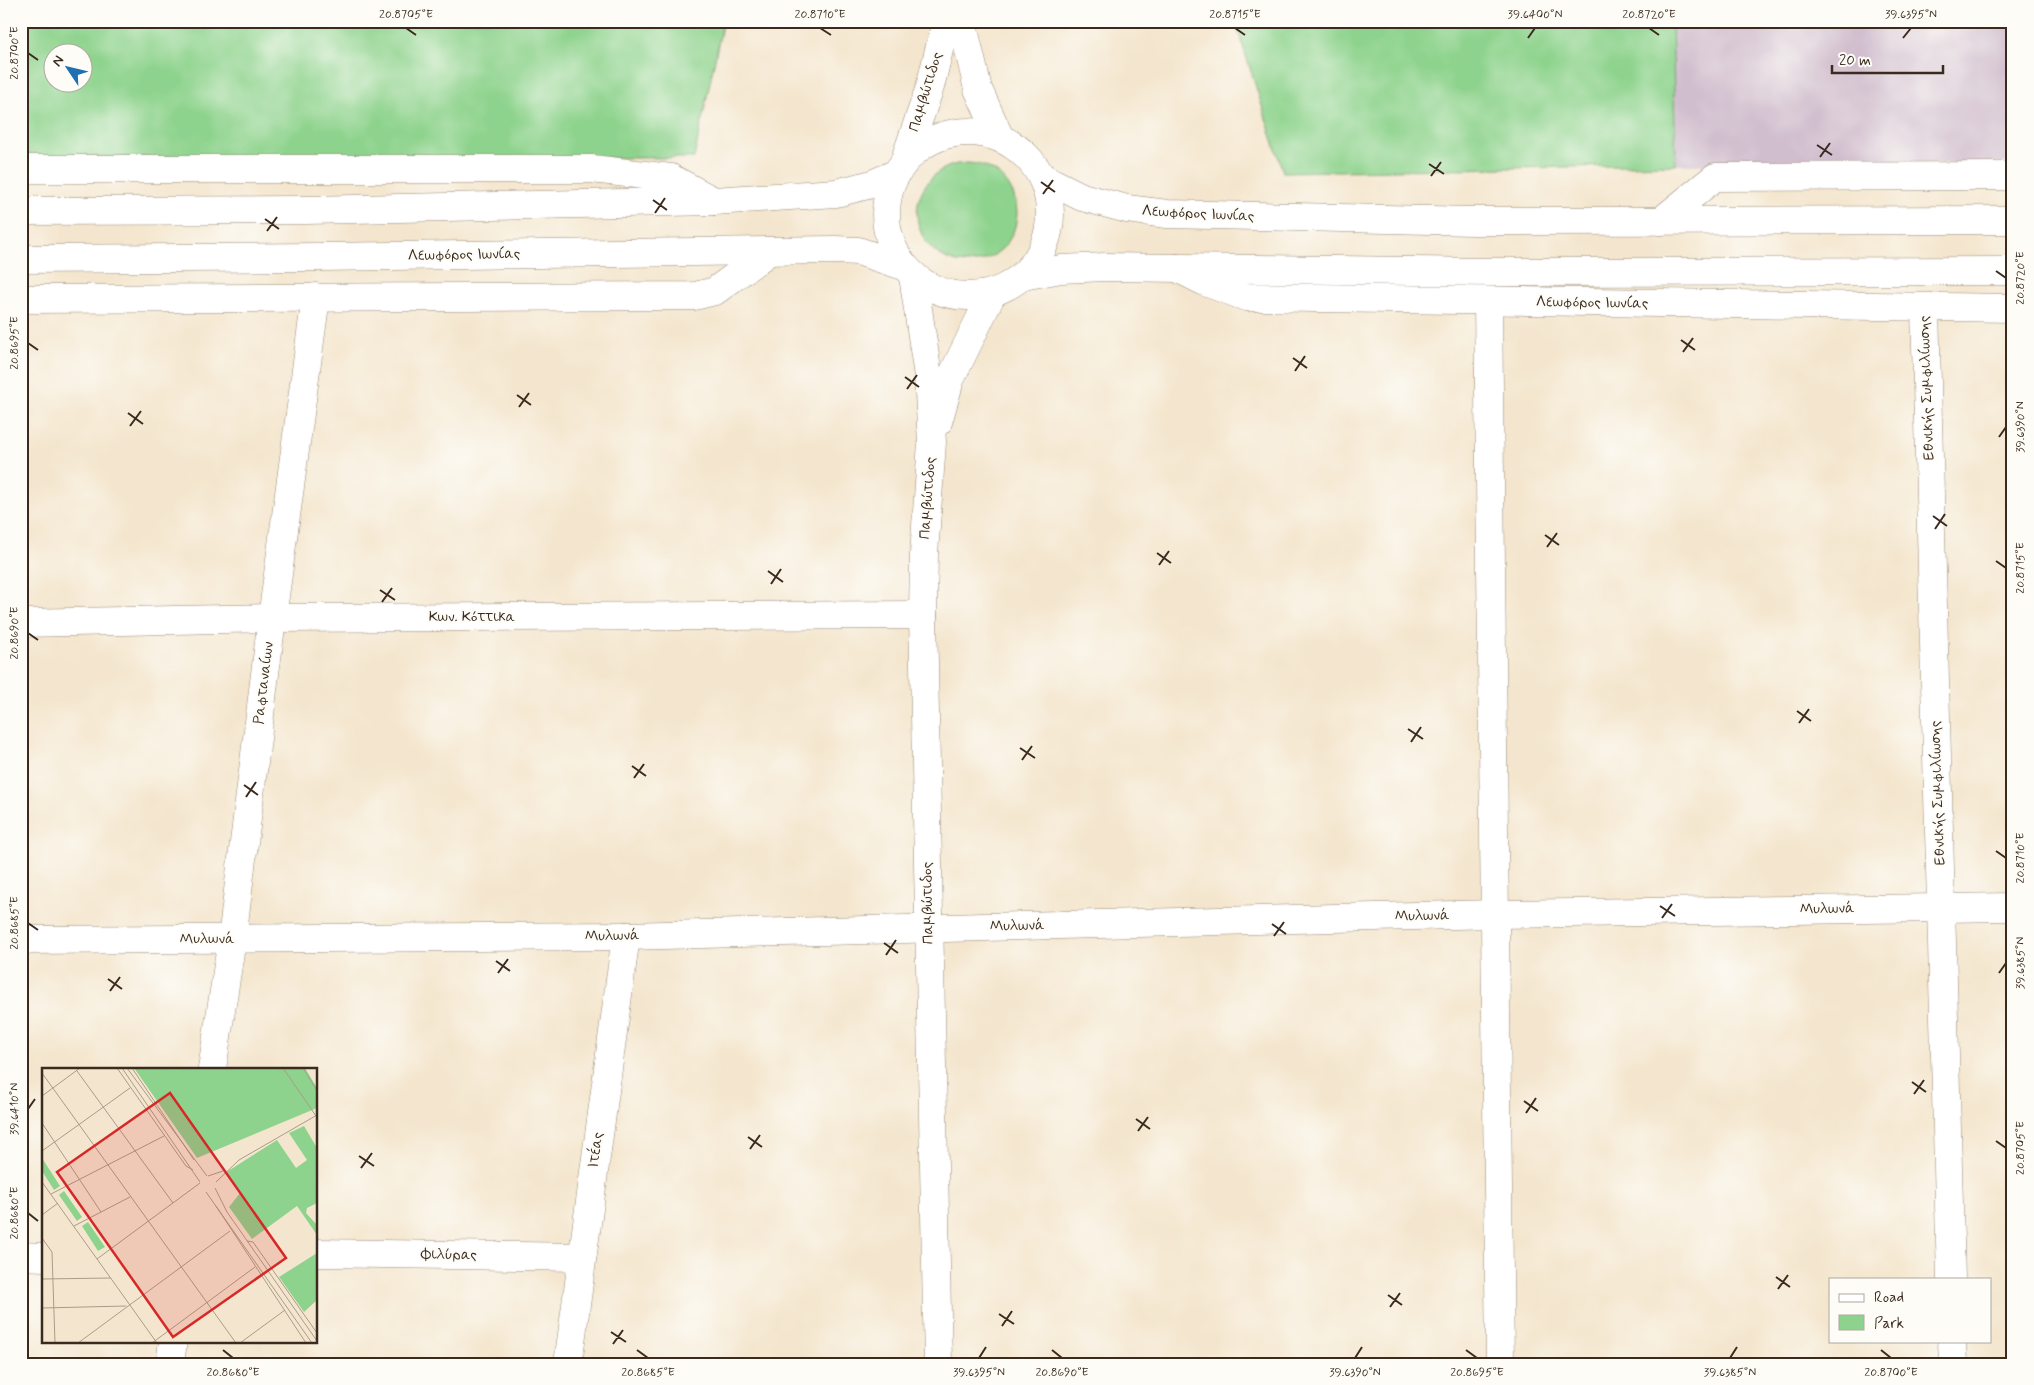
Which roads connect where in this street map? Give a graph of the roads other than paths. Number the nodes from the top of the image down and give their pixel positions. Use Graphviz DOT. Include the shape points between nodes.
graph roads {
  1 [pos="946,21"];
  2 [pos="962,21"];
  3 [pos="1000,138"];
  4 [pos="901,168"];
  5 [pos="21,169"];
  6 [pos="2013,176"];
  7 [pos="1042,177"];
  8 [pos="714,201"];
  9 [pos="21,211"];
  10 [pos="2013,220"];
  11 [pos="1660,221"];
  12 [pos="768,252"];
  13 [pos="21,259"];
  14 [pos="1178,268"];
  15 [pos="908,271"];
  16 [pos="2013,271"];
  17 [pos="1023,276"];
  18 [pos="992,294"];
  19 [pos="316,297"];
  20 [pos="21,299"];
  21 [pos="1488,301"];
  22 [pos="1925,308"];
  23 [pos="2013,308"];
  24 [pos="932,442"];
  25 [pos="923,615"];
  26 [pos="272,618"];
  27 [pos="21,623"];
  28 [pos="2013,907"];
  29 [pos="1941,908"];
  30 [pos="1495,914"];
  31 [pos="929,928"];
  32 [pos="626,936"];
  33 [pos="232,939"];
  34 [pos="21,940"];
  35 [pos="212,1068"];
  36 [pos="318,1253"];
  37 [pos="21,1256"];
  38 [pos="42,1257"];
  39 [pos="582,1257"];
  40 [pos="1951,1278"];
  41 [pos="173,1342"];
  42 [pos="1952,1342"];
  43 [pos="170,1364"];
  44 [pos="568,1364"];
  45 [pos="938,1364"];
  46 [pos="1500,1364"];
  47 [pos="1953,1364"];
  1 -- 4 [label="street, Παμβώτιδος" via="930,87"];
  2 -- 3 [label="street, Παμβώτιδος" via="978,89"];
  3 -- 4 [label="street" via="974,132 949,134 924,145"];
  3 -- 7 [label="street" via="1031,161"];
  4 -- 8 [label="street" via="872,184 836,192"];
  4 -- 15 [label="street" via="888,196 886,221 891,245"];
  5 -- 8 [label="street" via="592,169 671,178"];
  6 -- 11 [label="street" via="1715,177"];
  7 -- 11 [label="street, Λεωφόρος Ιωνίας" via="1082,197 1127,209 1167,214 1385,220"];
  7 -- 17 [label="street" via="1050,202 1049,230 1040,255"];
  8 -- 9 [label="street" via="307,210"];
  10 -- 11 [label="street, Λεωφόρος Ιωνίας"];
  12 -- 13 [label="street, Λεωφόρος Ιωνίας"];
  12 -- 15 [label="street, Λεωφόρος Ιωνίας" via="858,251"];
  12 -- 19 [label="street" via="715,291 695,296"];
  14 -- 16 [label="street, Λεωφόρος Ιωνίας" via="1488,272"];
  14 -- 17 [label="street, Λεωφόρος Ιωνίας" via="1062,269"];
  14 -- 21 [label="street, Λεωφόρος Ιωνίας" via="1246,298"];
  15 -- 18 [label="street" via="930,288 950,295"];
  15 -- 24 [label="street, Παμβώτιδος" via="928,376"];
  17 -- 18 [label="street"];
  18 -- 24 [label="street, Παμβώτιδος" via="950,380"];
  19 -- 20 [label="street"];
  19 -- 26 [label="street, Ραφταναίων"];
  21 -- 22 [label="street, Λεωφόρος Ιωνίας"];
  21 -- 30 [label="street"];
  22 -- 23 [label="street, Λεωφόρος Ιωνίας"];
  22 -- 29 [label="street, Εθνικής Συμφιλίωσης"];
  24 -- 25 [label="street, Παμβώτιδος"];
  25 -- 26 [label="street, Κων. Κόττικα"];
  25 -- 31 [label="street, Παμβώτιδος"];
  26 -- 27 [label="street, Κων. Κόττικα"];
  26 -- 33 [label="street, Ραφταναίων"];
  28 -- 29 [label="street, Μυλωνά"];
  29 -- 30 [label="street, Μυλωνά"];
  29 -- 40 [label="street, Εθνικής Συμφιλίωσης"];
  30 -- 31 [label="street, Μυλωνά"];
  30 -- 46 [label="street"];
  31 -- 32 [label="street, Μυλωνά"];
  31 -- 45 [label="street, Παμβώτιδος"];
  32 -- 33 [label="street, Μυλωνά"];
  32 -- 39 [label="street, Ιτέας"];
  33 -- 34 [label="street, Μυλωνά"];
  33 -- 35 [label="street, Ραφταναίων"];
  36 -- 39 [label="street, Φιλύρας"];
  37 -- 38 [label="street"];
  39 -- 44 [label="street, Ιτέας"];
  41 -- 43 [label="street"];
  42 -- 47 [label="street"];
}
